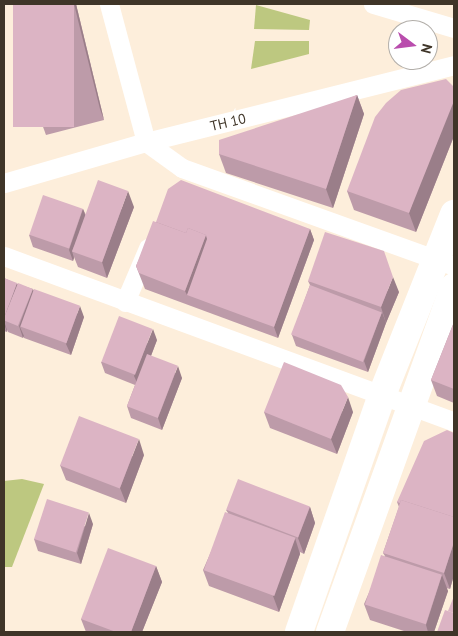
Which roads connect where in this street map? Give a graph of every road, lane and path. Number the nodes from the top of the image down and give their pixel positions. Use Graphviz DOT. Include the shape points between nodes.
graph roads {
  1 [pos="109,4"];
  2 [pos="373,4"];
  3 [pos="454,28"];
  4 [pos="454,65"];
  5 [pos="146,142"];
  6 [pos="182,168"];
  7 [pos="4,183"];
  8 [pos="174,186"];
  9 [pos="454,214"];
  10 [pos="155,231"];
  11 [pos="4,256"];
  12 [pos="445,262"];
  13 [pos="454,287"];
  14 [pos="125,302"];
  15 [pos="382,395"];
  16 [pos="409,406"];
  17 [pos="454,422"];
  18 [pos="298,632"];
  19 [pos="330,632"];
  1 -- 5 [label="street"];
  2 -- 3 [label="street"];
  4 -- 5 [label="street, TH 10"];
  5 -- 6 [label="street"];
  5 -- 7 [label="street, TH 10"];
  6 -- 8 [label="street"];
  6 -- 12 [label="street"];
  9 -- 12 [label="highway"];
  10 -- 14 [label="street"];
  11 -- 14 [label="street"];
  12 -- 15 [label="highway"];
  13 -- 16 [label="highway"];
  14 -- 15 [label="street"];
  15 -- 16 [label="street"];
  15 -- 18 [label="highway"];
  16 -- 17 [label="street"];
  16 -- 19 [label="highway"];
}
